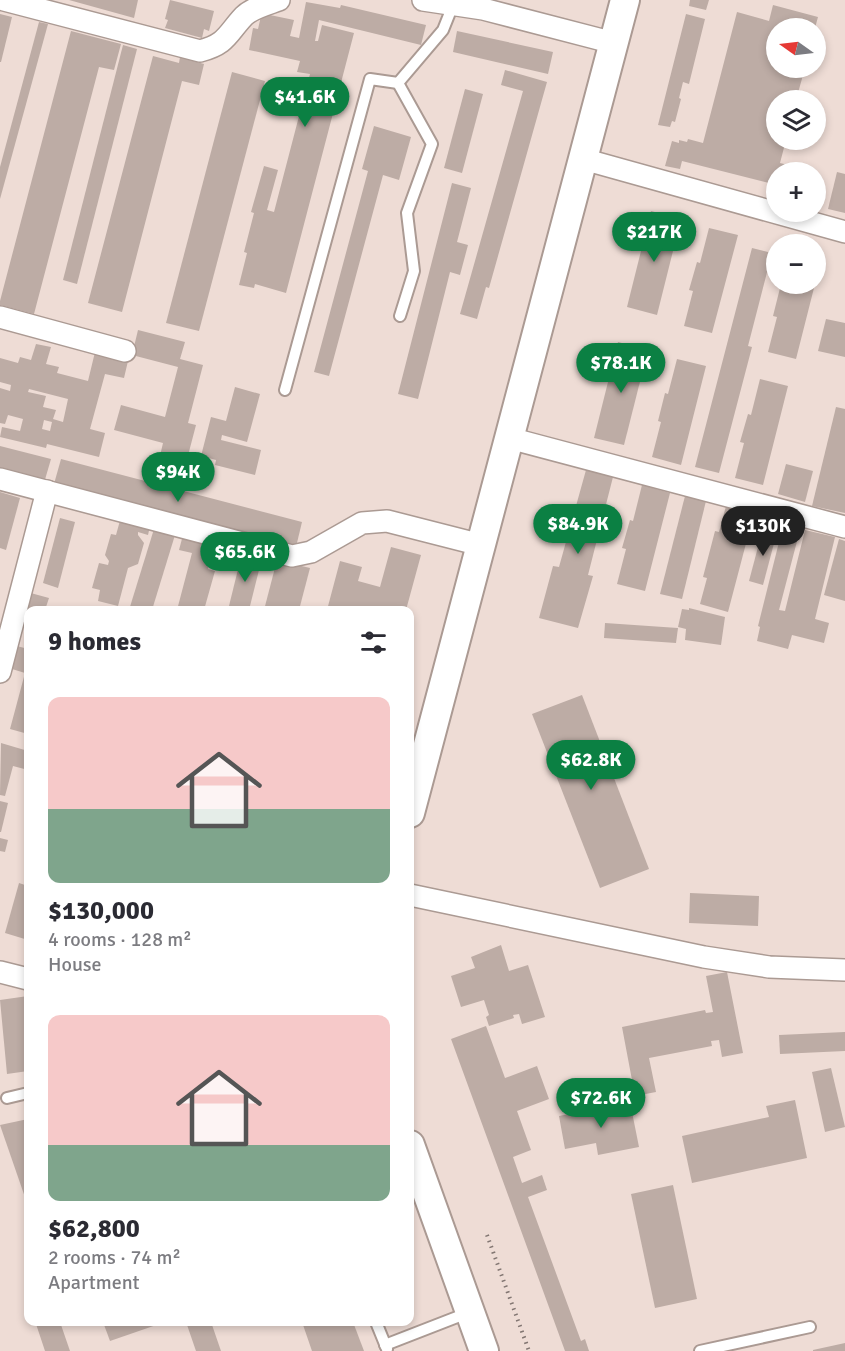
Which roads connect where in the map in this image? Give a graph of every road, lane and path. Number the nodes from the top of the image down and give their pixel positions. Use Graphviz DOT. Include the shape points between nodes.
graph roads {
  1 [pos="4,0"];
  2 [pos="279,0"];
  3 [pos="423,0"];
  4 [pos="625,0"];
  5 [pos="453,4"];
  6 [pos="614,43"];
  7 [pos="398,83"];
  8 [pos="583,159"];
  9 [pos="845,232"];
  10 [pos="0,316"];
  11 [pos="399,316"];
  12 [pos="125,351"];
  13 [pos="285,390"];
  14 [pos="509,438"];
  15 [pos="0,479"];
  16 [pos="47,491"];
  17 [pos="845,527"];
  18 [pos="481,545"];
  19 [pos="0,672"];
  20 [pos="414,798"];
  21 [pos="414,897"];
  22 [pos="845,970"];
  23 [pos="0,972"];
  24 [pos="24,978"];
  25 [pos="24,1095"];
  26 [pos="7,1098"];
  27 [pos="414,1157"];
  28 [pos="487,1235"];
  29 [pos="470,1312"];
  30 [pos="378,1326"];
  31 [pos="810,1327"];
  32 [pos="387,1348"];
  33 [pos="484,1351"];
  34 [pos="529,1351"];
  35 [pos="700,1351"];
  1 -- 2 [label="street" via="200,51 214,48 230,36 246,14"];
  3 -- 5 [label="street"];
  4 -- 6 [label="street"];
  5 -- 6 [label="street"];
  5 -- 7 [label="lane" via="443,30"];
  6 -- 8 [label="street"];
  7 -- 11 [label="lane" via="432,144 407,213 414,271"];
  7 -- 13 [label="lane" via="370,79"];
  8 -- 9 [label="street"];
  8 -- 14 [label="street"];
  10 -- 12 [label="street"];
  14 -- 17 [label="street"];
  14 -- 18 [label="street"];
  15 -- 16 [label="street"];
  16 -- 18 [label="street" via="292,556 310,552 362,523 387,521"];
  16 -- 19 [label="street"];
  18 -- 20 [label="street"];
  21 -- 22 [label="street" via="704,957 769,967"];
  23 -- 24 [label="street"];
  25 -- 26 [label="lane"];
  27 -- 29 [label="street"];
  28 -- 34 [label="path"];
  29 -- 32 [label="lane"];
  29 -- 33 [label="street"];
  30 -- 32 [label="lane"];
  31 -- 35 [label="lane"];
}
